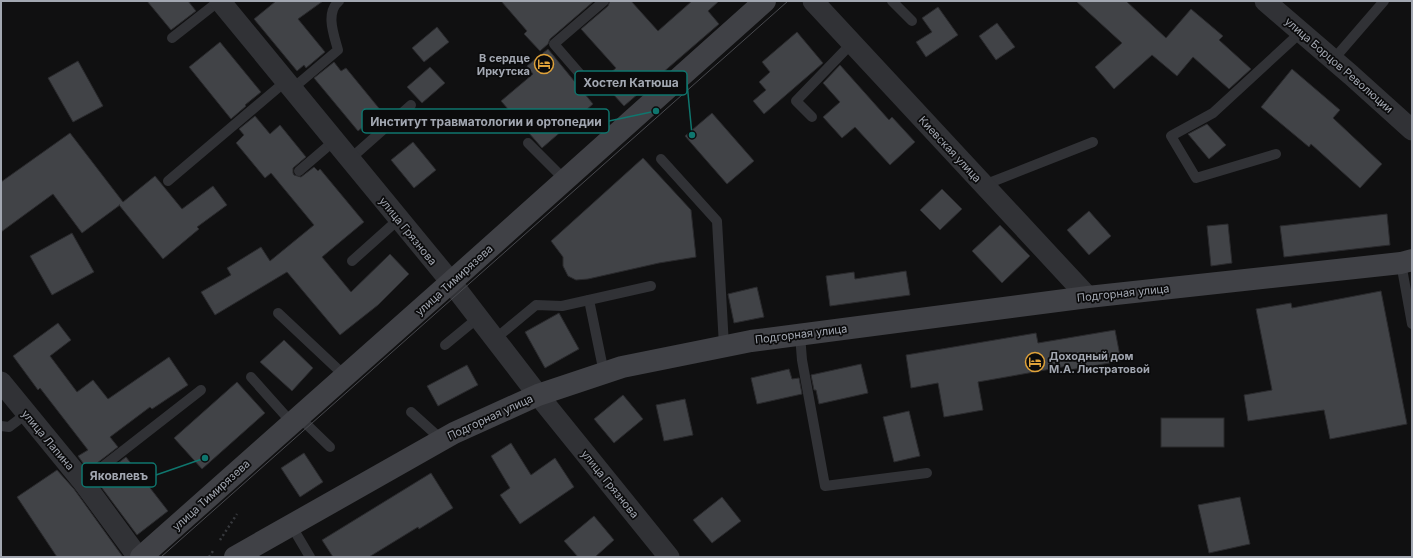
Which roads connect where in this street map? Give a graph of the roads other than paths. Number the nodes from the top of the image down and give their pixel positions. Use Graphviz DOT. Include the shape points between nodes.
graph roads {
  1 [pos="219,1"];
  2 [pos="339,1"];
  3 [pos="604,1"];
  4 [pos="765,1"];
  5 [pos="813,1"];
  6 [pos="892,1"];
  7 [pos="1265,1"];
  8 [pos="1384,1"];
  9 [pos="912,21"];
  10 [pos="1302,32"];
  11 [pos="172,38"];
  12 [pos="852,43"];
  13 [pos="1333,60"];
  14 [pos="580,74"];
  15 [pos="289,85"];
  16 [pos="411,105"];
  17 [pos="812,117"];
  18 [pos="1412,130"];
  19 [pos="334,141"];
  20 [pos="1093,142"];
  21 [pos="528,143"];
  22 [pos="1276,154"];
  23 [pos="350,159"];
  24 [pos="661,159"];
  25 [pos="299,171"];
  26 [pos="565,180"];
  27 [pos="168,181"];
  28 [pos="984,185"];
  29 [pos="399,219"];
  30 [pos="352,261"];
  31 [pos="1406,262"];
  32 [pos="451,282"];
  33 [pos="651,286"];
  34 [pos="1088,297"];
  35 [pos="589,300"];
  36 [pos="278,313"];
  37 [pos="478,317"];
  38 [pos="1412,324"];
  39 [pos="800,335"];
  40 [pos="495,339"];
  41 [pos="445,345"];
  42 [pos="724,346"];
  43 [pos="604,373"];
  44 [pos="345,376"];
  45 [pos="251,377"];
  46 [pos="1,382"];
  47 [pos="201,390"];
  48 [pos="538,395"];
  49 [pos="411,412"];
  50 [pos="26,414"];
  51 [pos="296,420"];
  52 [pos="1,426"];
  53 [pos="442,440"];
  54 [pos="330,447"];
  55 [pos="927,473"];
  56 [pos="83,482"];
  57 [pos="291,525"];
  58 [pos="139,557"];
  59 [pos="235,557"];
  60 [pos="310,557"];
  61 [pos="669,557"];
  1 -- 11 [label="lane"];
  1 -- 15 [label="street, улица Грязнова"];
  2 -- 15 [label="lane" via="334,5 331,23 338,50"];
  3 -- 14 [label="lane" via="554,44"];
  4 -- 26 [label="street, улица Тимирязева"];
  5 -- 12 [label="street, Киевская улица"];
  6 -- 9 [label="lane"];
  7 -- 10 [label="street, улица Борцов Революции"];
  8 -- 13 [label="lane"];
  10 -- 13 [label="street, улица Борцов Революции"];
  10 -- 22 [label="lane" via="1213,113 1171,136 1196,178"];
  12 -- 17 [label="lane" via="796,101"];
  12 -- 28 [label="street, Киевская улица"];
  13 -- 18 [label="street, улица Борцов Революции"];
  15 -- 19 [label="street, улица Грязнова"];
  15 -- 27 [label="lane"];
  16 -- 23 [label="lane"];
  19 -- 23 [label="street, улица Грязнова"];
  19 -- 25 [label="lane"];
  20 -- 28 [label="lane"];
  21 -- 26 [label="lane"];
  23 -- 29 [label="street, улица Грязнова"];
  24 -- 42 [label="lane" via="717,221"];
  26 -- 32 [label="street, улица Тимирязева"];
  28 -- 34 [label="street, Киевская улица"];
  29 -- 30 [label="lane"];
  29 -- 32 [label="street, улица Грязнова"];
  31 -- 34 [label="street, Подгорная улица"];
  31 -- 38 [label="lane"];
  32 -- 37 [label="street, улица Грязнова"];
  32 -- 44 [label="street, улица Тимирязева"];
  33 -- 35 [label="lane"];
  34 -- 39 [label="street, Подгорная улица"];
  35 -- 40 [label="lane" via="562,306 536,305"];
  35 -- 43 [label="lane"];
  36 -- 44 [label="lane"];
  37 -- 40 [label="street, улица Грязнова"];
  37 -- 41 [label="lane"];
  39 -- 42 [label="street, Подгорная улица"];
  39 -- 55 [label="lane" via="802,360 825,486"];
  40 -- 48 [label="street, улица Грязнова"];
  42 -- 43 [label="street, Подгорная улица"];
  43 -- 48 [label="street, Подгорная улица"];
  44 -- 51 [label="street, улица Тимирязева"];
  45 -- 51 [label="lane"];
  46 -- 50 [label="street, улица Лапина"];
  47 -- 56 [label="lane"];
  48 -- 53 [label="street, Подгорная улица"];
  48 -- 61 [label="street, улица Грязнова"];
  49 -- 53 [label="lane"];
  50 -- 52 [label="lane" via="9,426"];
  50 -- 56 [label="street, улица Лапина"];
  51 -- 54 [label="lane"];
  51 -- 58 [label="street, улица Тимирязева"];
  53 -- 57 [label="street, Подгорная улица"];
  56 -- 58 [label="street, улица Лапина"];
  57 -- 59 [label="street, Подгорная улица"];
  57 -- 60 [label="lane"];
}
